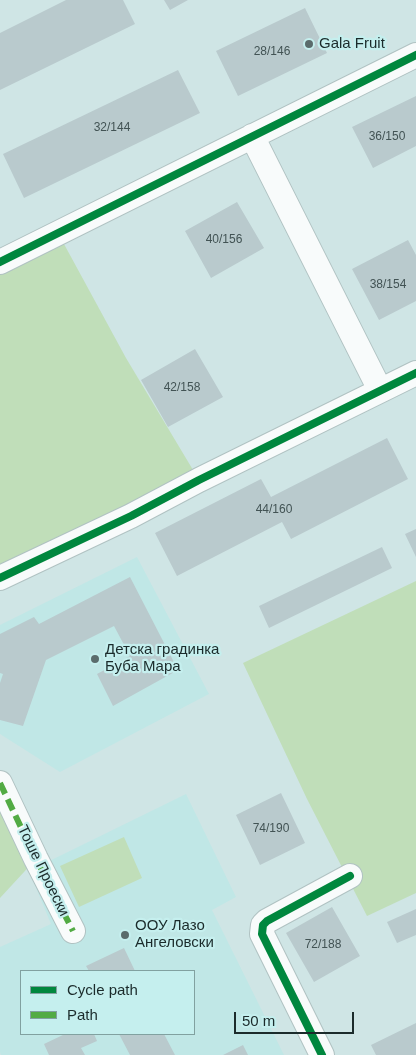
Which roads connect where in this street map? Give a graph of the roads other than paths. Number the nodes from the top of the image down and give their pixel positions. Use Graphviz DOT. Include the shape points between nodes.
graph roads {
  1 [pos="416,55"];
  2 [pos="252,136"];
  3 [pos="0,262"];
  4 [pos="416,373"];
  5 [pos="380,390"];
  6 [pos="0,578"];
  7 [pos="0,783"];
  8 [pos="350,876"];
  9 [pos="73,932"];
  10 [pos="322,1055"];
  1 -- 2 [label="street"];
  2 -- 3 [label="street"];
  2 -- 5 [label="street"];
  4 -- 5 [label="street"];
  5 -- 6 [label="street" via="131,516"];
  7 -- 9 [label="street, Тоше Проески"];
  8 -- 10 [label="street" via="267,920 263,926 262,934"];
}
